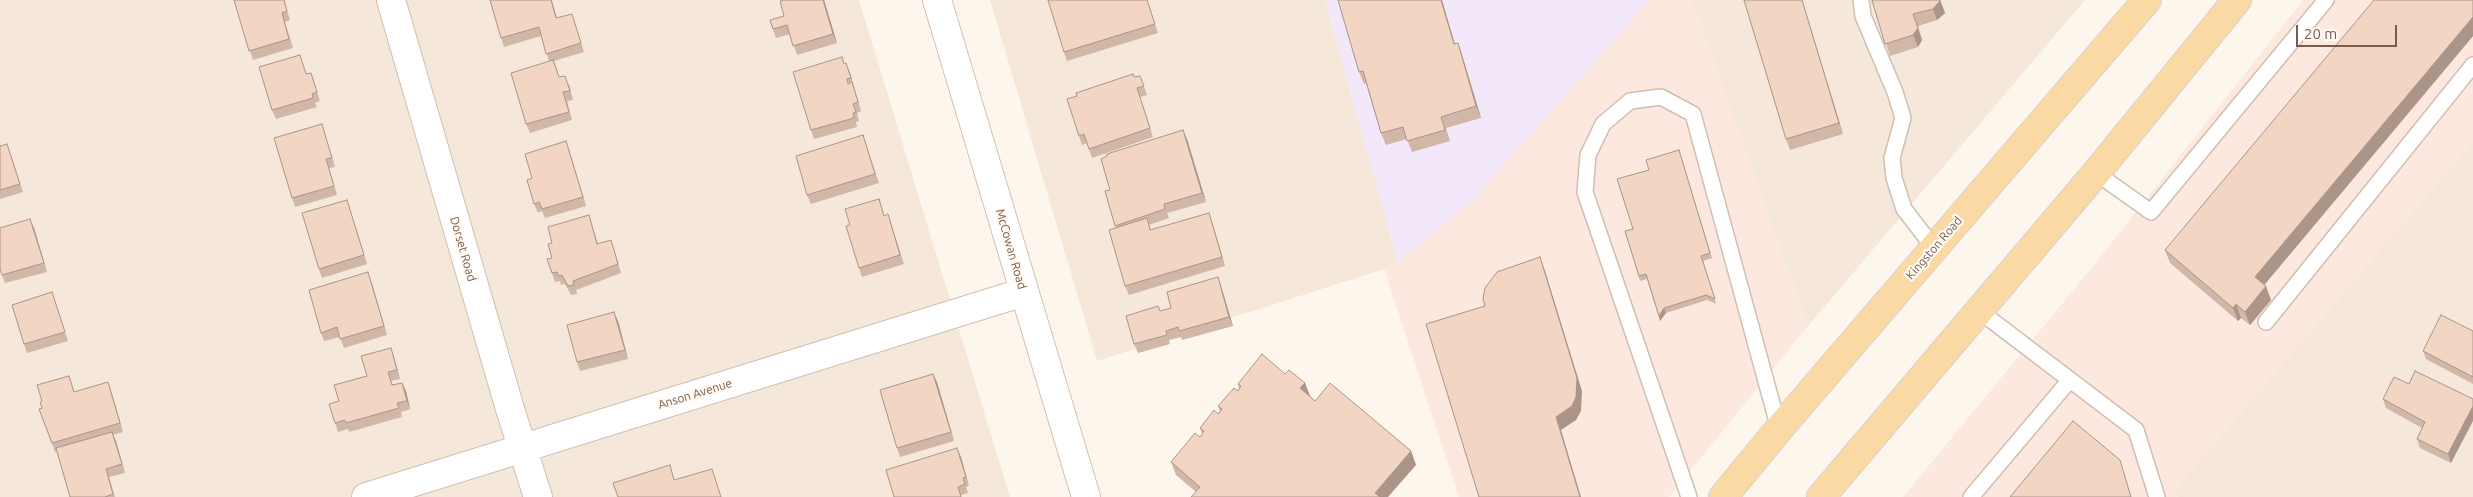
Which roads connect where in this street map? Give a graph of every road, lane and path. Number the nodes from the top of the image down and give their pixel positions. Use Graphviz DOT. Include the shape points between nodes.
graph roads {
  1 [pos="391,0"];
  2 [pos="938,0"];
  3 [pos="1862,0"];
  4 [pos="2147,0"];
  5 [pos="2237,0"];
  6 [pos="2326,0"];
  7 [pos="2473,65"];
  8 [pos="2096,173"];
  9 [pos="1934,248"];
  10 [pos="1024,292"];
  11 [pos="1978,310"];
  12 [pos="2266,322"];
  13 [pos="2069,381"];
  14 [pos="1779,429"];
  15 [pos="523,448"];
  16 [pos="366,497"];
  17 [pos="538,497"];
  18 [pos="1086,497"];
  19 [pos="1689,497"];
  20 [pos="1723,497"];
  21 [pos="1821,497"];
  22 [pos="1971,497"];
  23 [pos="2157,497"];
  1 -- 15 [label="street, Dorset Road"];
  2 -- 10 [label="street, McCowan Road"];
  3 -- 9 [label="lane" via="1863,16 1903,118 1892,158 1894,178 1904,209"];
  4 -- 9 [label="main road, Kingston Road"];
  5 -- 8 [label="main road"];
  6 -- 8 [label="lane" via="2151,212"];
  7 -- 12 [label="lane"];
  8 -- 11 [label="main road"];
  9 -- 14 [label="main road, Kingston Road"];
  10 -- 15 [label="street, Anson Avenue"];
  10 -- 18 [label="street, McCowan Road"];
  11 -- 13 [label="lane"];
  11 -- 21 [label="main road"];
  13 -- 22 [label="lane"];
  13 -- 23 [label="lane" via="2136,430"];
  14 -- 19 [label="lane" via="1693,114 1661,97 1630,101 1603,124 1588,155 1584,192"];
  14 -- 20 [label="main road, Kingston Road"];
  15 -- 16 [label="street, Anson Avenue"];
  15 -- 17 [label="street, Dorset Road"];
}
